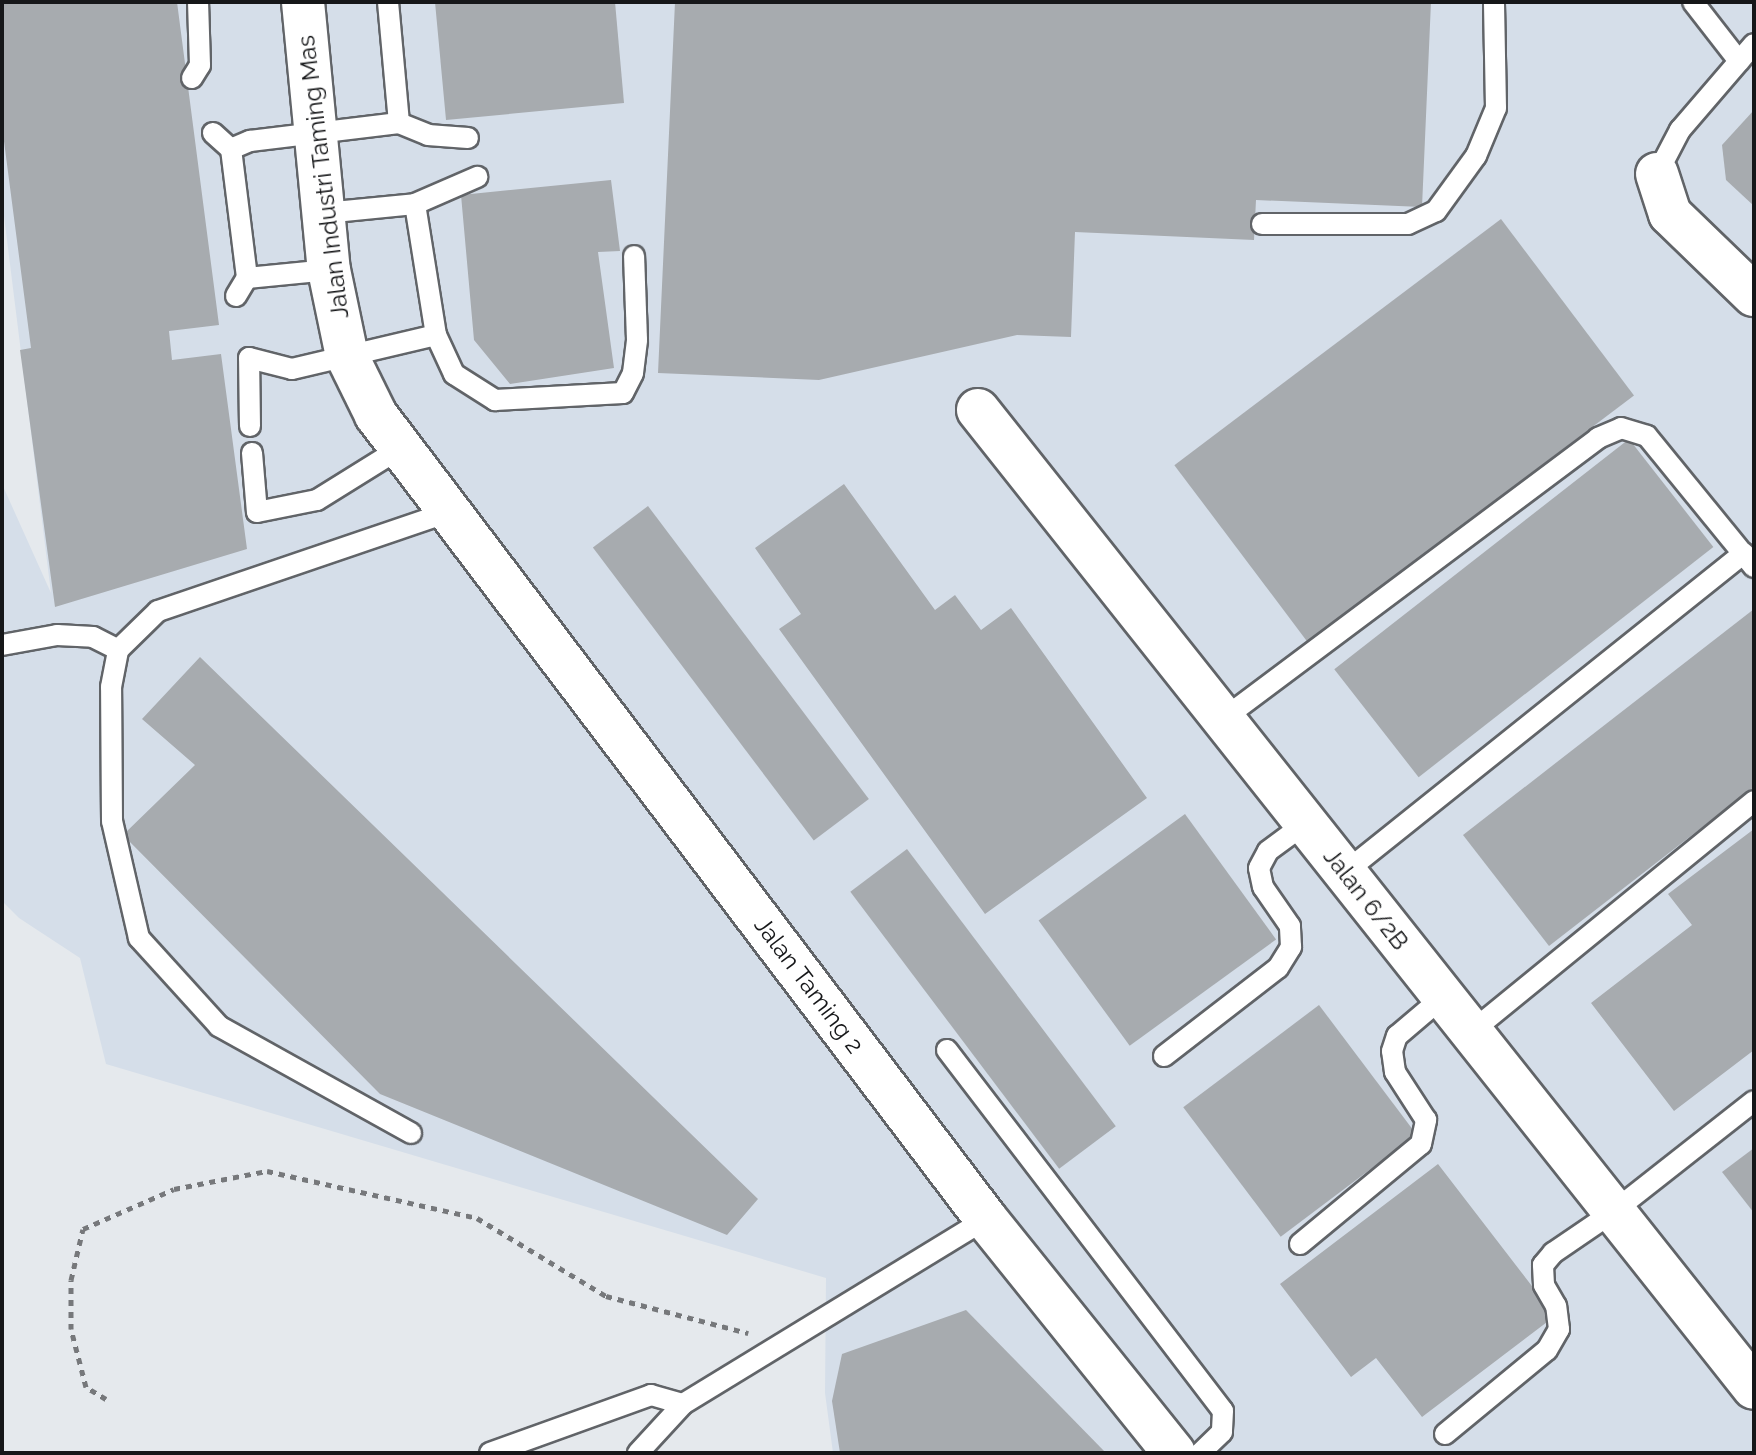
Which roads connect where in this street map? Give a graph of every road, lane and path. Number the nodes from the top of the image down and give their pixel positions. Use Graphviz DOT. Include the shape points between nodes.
graph roads {
  1 [pos="198,2"];
  2 [pos="303,2"];
  3 [pos="388,2"];
  4 [pos="1494,2"];
  5 [pos="1693,2"];
  6 [pos="1754,44"];
  7 [pos="1739,61"];
  8 [pos="192,78"];
  9 [pos="399,123"];
  10 [pos="213,133"];
  11 [pos="316,135"];
  12 [pos="468,138"];
  13 [pos="231,149"];
  14 [pos="1657,174"];
  15 [pos="477,177"];
  16 [pos="415,204"];
  17 [pos="324,213"];
  18 [pos="1262,224"];
  19 [pos="634,256"];
  20 [pos="329,270"];
  21 [pos="247,278"];
  22 [pos="1754,295"];
  23 [pos="236,296"];
  24 [pos="436,335"];
  25 [pos="347,356"];
  26 [pos="978,410"];
  27 [pos="250,426"];
  28 [pos="399,449"];
  29 [pos="252,453"];
  30 [pos="452,510"];
  31 [pos="1749,560"];
  32 [pos="2,645"];
  33 [pos="118,650"];
  34 [pos="1223,719"];
  35 [pos="1754,801"];
  36 [pos="1306,823"];
  37 [pos="1344,873"];
  38 [pos="1443,997"];
  39 [pos="1471,1032"];
  40 [pos="947,1050"];
  41 [pos="1164,1056"];
  42 [pos="1754,1101"];
  43 [pos="411,1133"];
  44 [pos="1613,1212"];
  45 [pos="986,1219"];
  46 [pos="1300,1244"];
  47 [pos="784,1345"];
  48 [pos="1749,1371"];
  49 [pos="106,1399"];
  50 [pos="683,1404"];
  51 [pos="1445,1434"];
  52 [pos="490,1453"];
  53 [pos="638,1453"];
  54 [pos="1174,1453"];
  55 [pos="1200,1453"];
  1 -- 8 [label="lane" via="200,65"];
  2 -- 11 [label="street, Jalan Industri Taming Mas"];
  3 -- 9 [label="lane"];
  4 -- 18 [label="lane" via="1496,108 1476,156 1436,211 1408,224"];
  5 -- 7 [label="lane"];
  6 -- 7 [label="lane"];
  7 -- 14 [label="lane" via="1680,130"];
  9 -- 11 [label="lane"];
  9 -- 12 [label="lane" via="428,135"];
  10 -- 13 [label="lane"];
  11 -- 13 [label="lane" via="250,141"];
  11 -- 17 [label="street, Jalan Industri Taming Mas"];
  13 -- 21 [label="lane"];
  14 -- 22 [label="street" via="1670,214"];
  15 -- 16 [label="lane"];
  16 -- 17 [label="lane"];
  16 -- 24 [label="lane"];
  17 -- 20 [label="street, Jalan Industri Taming Mas"];
  19 -- 24 [label="lane" via="637,340 633,373 623,393 495,400 454,374"];
  20 -- 21 [label="lane"];
  20 -- 25 [label="street, Jalan Industri Taming Mas"];
  21 -- 23 [label="lane"];
  24 -- 25 [label="lane"];
  25 -- 27 [label="lane" via="292,369 249,358"];
  25 -- 28 [label="street, Jalan Industri Taming Mas"];
  26 -- 34 [label="street, Jalan 6/2B"];
  28 -- 29 [label="lane" via="317,500 257,512"];
  28 -- 30 [label="street, Jalan Industri Taming Mas"];
  30 -- 33 [label="lane" via="158,611"];
  30 -- 45 [label="street, Jalan Taming 2"];
  31 -- 34 [label="lane" via="1647,436 1621,428 1598,438"];
  31 -- 37 [label="lane"];
  32 -- 33 [label="lane" via="57,635 93,637"];
  33 -- 43 [label="lane" via="111,687 112,821 139,938 219,1026"];
  34 -- 36 [label="street, Jalan 6/2B"];
  35 -- 39 [label="lane"];
  36 -- 37 [label="street, Jalan 6/2B"];
  36 -- 41 [label="lane" via="1268,851 1259,868 1263,887 1290,926 1291,947 1278,968"];
  37 -- 38 [label="street, Jalan 6/2B"];
  38 -- 39 [label="street, Jalan 6/2B"];
  38 -- 46 [label="lane" via="1397,1036 1392,1051 1395,1072 1426,1120 1421,1144"];
  39 -- 44 [label="street, Jalan 6/2B"];
  40 -- 55 [label="lane" via="1223,1411 1222,1432"];
  42 -- 44 [label="lane"];
  44 -- 48 [label="street, Jalan 6/2B"];
  44 -- 51 [label="lane" via="1543,1265 1559,1329 1547,1350"];
  45 -- 47 [label="lane"];
  45 -- 54 [label="street, Jalan Taming 2"];
  47 -- 49 [label="path" via="711,1320 606,1296 477,1218 267,1171 174,1189 83,1229 71,1280 71,1329 86,1387"];
  47 -- 50 [label="lane"];
  50 -- 52 [label="lane" via="651,1395"];
  50 -- 53 [label="lane"];
}
